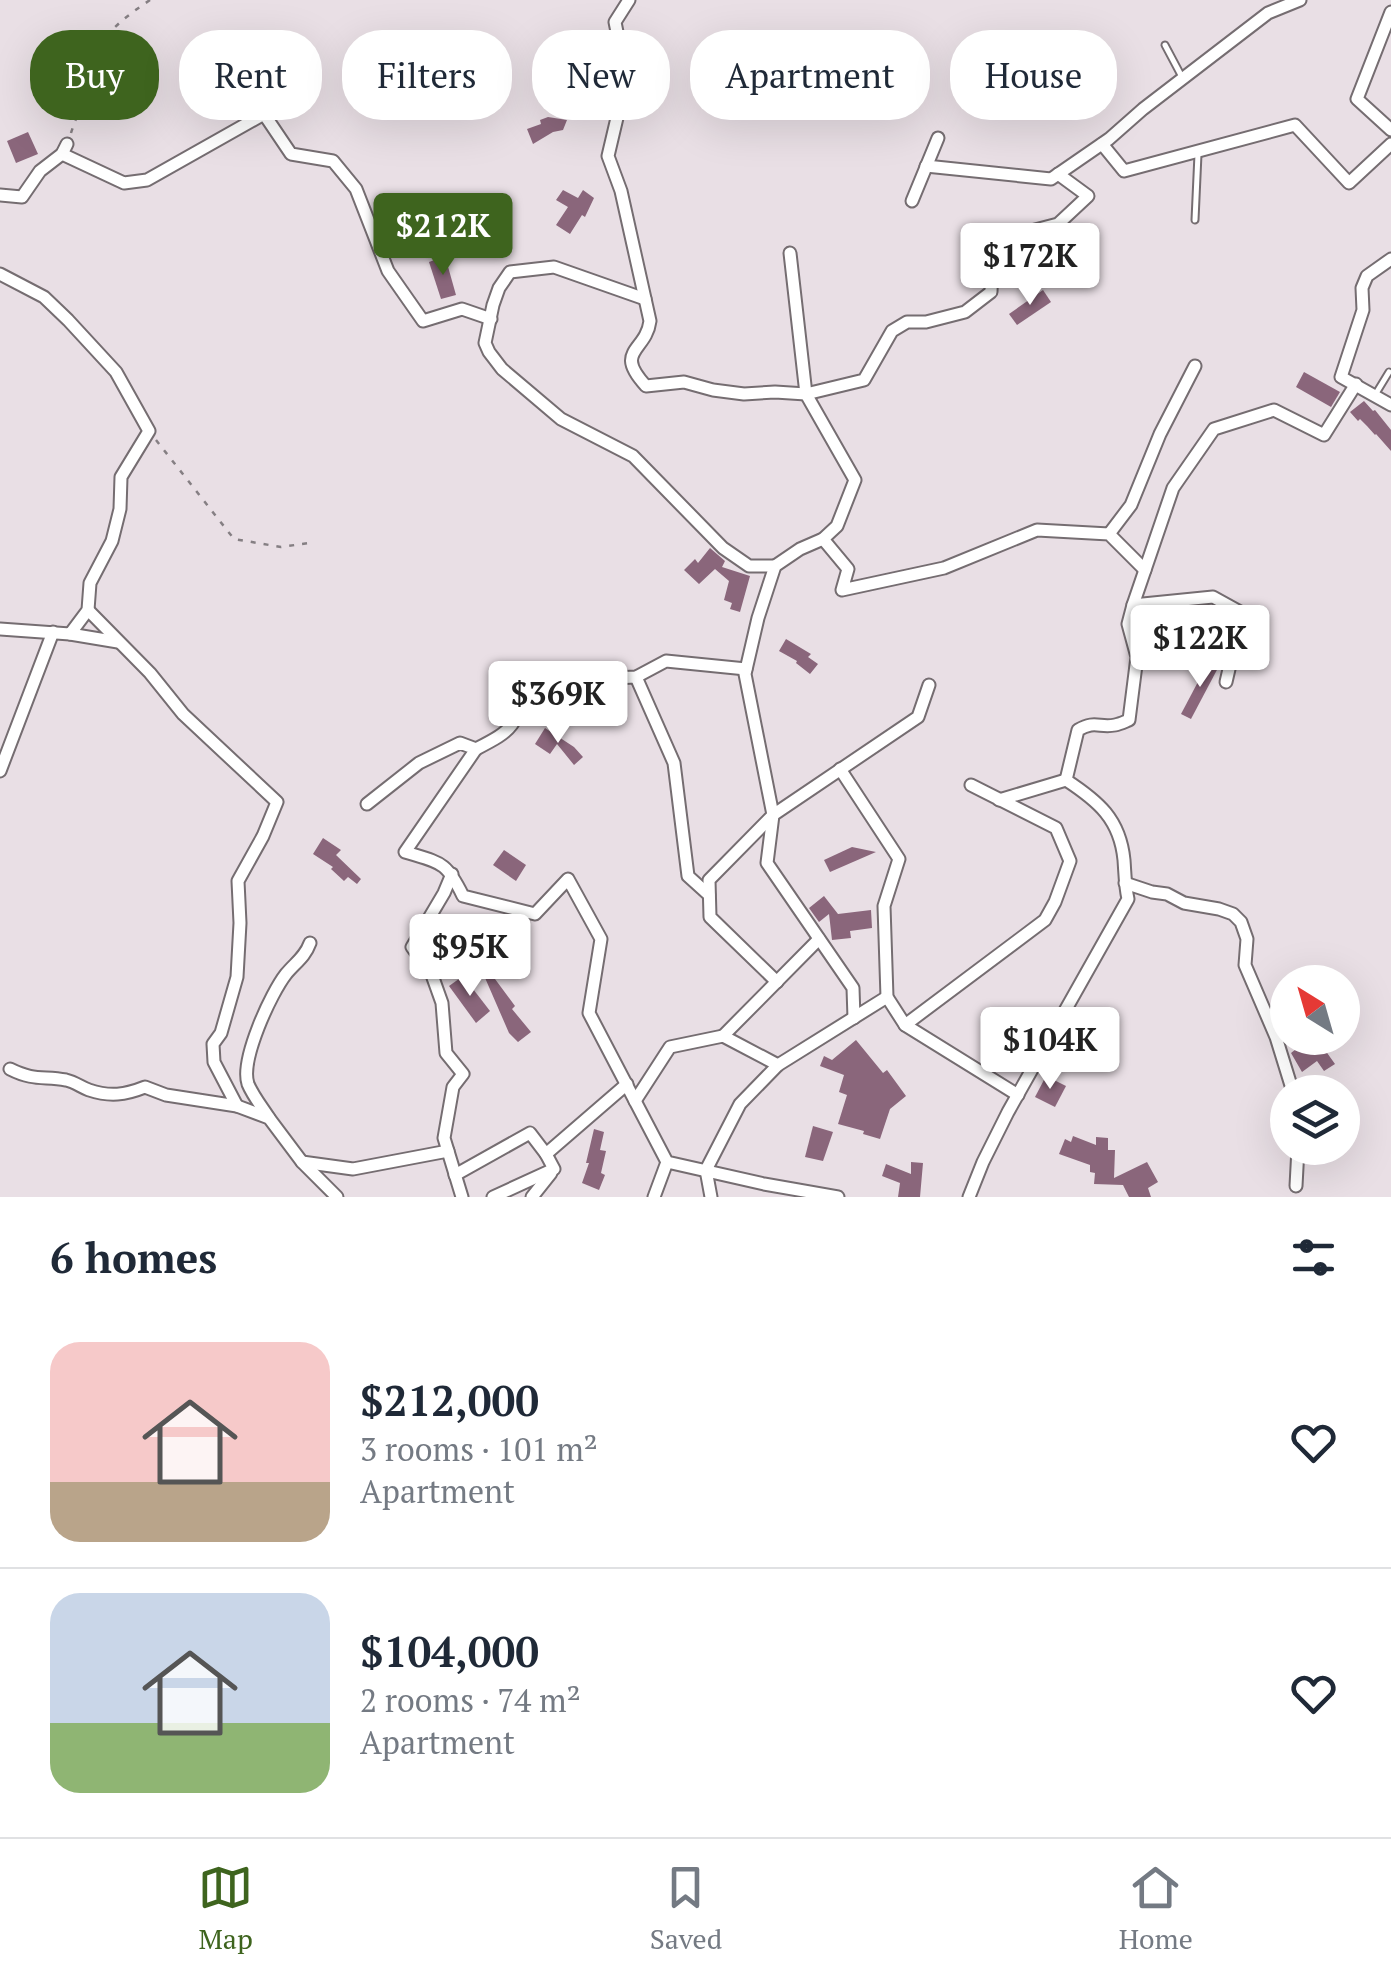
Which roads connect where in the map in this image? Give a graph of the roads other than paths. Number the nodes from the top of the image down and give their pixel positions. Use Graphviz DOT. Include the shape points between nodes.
graph roads {
  1 [pos="629,0"];
  2 [pos="1300,0"];
  3 [pos="1391,12"];
  4 [pos="1165,44"];
  5 [pos="1183,79"];
  6 [pos="1391,130"];
  7 [pos="938,138"];
  8 [pos="1102,144"];
  9 [pos="1391,144"];
  10 [pos="1198,151"];
  11 [pos="926,166"];
  12 [pos="1058,174"];
  13 [pos="0,195"];
  14 [pos="912,201"];
  15 [pos="1195,220"];
  16 [pos="790,253"];
  17 [pos="1391,259"];
  18 [pos="0,274"];
  19 [pos="645,298"];
  20 [pos="490,318"];
  21 [pos="1195,366"];
  22 [pos="1389,372"];
  23 [pos="1356,384"];
  24 [pos="806,394"];
  25 [pos="1375,395"];
  26 [pos="1391,404"];
  27 [pos="1109,534"];
  28 [pos="823,538"];
  29 [pos="774,566"];
  30 [pos="1145,570"];
  31 [pos="1133,605"];
  32 [pos="88,610"];
  33 [pos="0,629"];
  34 [pos="53,632"];
  35 [pos="70,634"];
  36 [pos="118,642"];
  37 [pos="746,669"];
  38 [pos="636,677"];
  39 [pos="1226,682"];
  40 [pos="929,685"];
  41 [pos="476,749"];
  42 [pos="840,770"];
  43 [pos="0,771"];
  44 [pos="1066,780"];
  45 [pos="971,786"];
  46 [pos="999,800"];
  47 [pos="367,804"];
  48 [pos="773,815"];
  49 [pos="452,874"];
  50 [pos="1124,883"];
  51 [pos="709,896"];
  52 [pos="819,939"];
  53 [pos="310,943"];
  54 [pos="776,982"];
  55 [pos="887,998"];
  56 [pos="854,1018"];
  57 [pos="906,1025"];
  58 [pos="723,1036"];
  59 [pos="778,1065"];
  60 [pos="10,1069"];
  61 [pos="1288,1075"];
  62 [pos="626,1084"];
  63 [pos="1018,1096"];
  64 [pos="635,1101"];
  65 [pos="236,1106"];
  66 [pos="269,1118"];
  67 [pos="448,1150"];
  68 [pos="546,1154"];
  69 [pos="302,1162"];
  70 [pos="667,1162"];
  71 [pos="1297,1165"];
  72 [pos="554,1168"];
  73 [pos="706,1170"];
  74 [pos="456,1175"];
  75 [pos="1296,1186"];
  76 [pos="337,1197"];
  77 [pos="462,1197"];
  78 [pos="493,1197"];
  79 [pos="532,1197"];
  80 [pos="654,1197"];
  81 [pos="711,1197"];
  82 [pos="838,1197"];
  83 [pos="969,1197"];
  1 -- 19 [label="street" via="615,22 629,68 608,156"];
  2 -- 5 [label="street" via="1268,12"];
  3 -- 6 [label="street" via="1357,98"];
  4 -- 5 [label="lane"];
  5 -- 8 [label="street"];
  7 -- 11 [label="street"];
  8 -- 10 [label="street" via="1124,171"];
  8 -- 12 [label="street"];
  9 -- 10 [label="street" via="1349,183 1295,125"];
  10 -- 15 [label="lane"];
  11 -- 12 [label="street" via="1052,179"];
  11 -- 14 [label="street"];
  12 -- 24 [label="street" via="1088,196 1058,224 993,241 991,292 965,312 892,331 864,380"];
  13 -- 20 [label="street" via="22,197 64,149 124,183 147,180 264,114 291,154 333,161 356,188 388,271 423,321 462,309"];
  16 -- 24 [label="street"];
  17 -- 23 [label="street" via="1362,288 1363,310 1341,377"];
  18 -- 32 [label="street" via="44,297 68,320 116,372 149,431 122,477 112,542 90,583"];
  19 -- 20 [label="street" via="554,268 510,272"];
  19 -- 24 [label="street" via="650,321 631,361 646,386 684,382 744,394"];
  20 -- 29 [label="street" via="485,344 526,391 633,456 723,548 749,566"];
  21 -- 27 [label="street" via="1130,505"];
  22 -- 25 [label="lane"];
  23 -- 25 [label="street"];
  23 -- 30 [label="street" via="1324,435 1274,410 1214,429 1173,488"];
  24 -- 28 [label="street" via="854,480 838,526"];
  25 -- 26 [label="street"];
  27 -- 28 [label="street" via="1036,530 944,568 842,590 848,569"];
  27 -- 30 [label="street"];
  28 -- 29 [label="street"];
  29 -- 37 [label="street"];
  30 -- 31 [label="street"];
  31 -- 39 [label="street" via="1213,597 1242,614"];
  31 -- 44 [label="street" via="1128,624 1137,657 1129,720 1078,730"];
  32 -- 35 [label="street"];
  32 -- 36 [label="street"];
  33 -- 34 [label="street"];
  34 -- 35 [label="street"];
  34 -- 43 [label="street"];
  35 -- 36 [label="street"];
  36 -- 65 [label="street" via="277,802 238,880 237,977 212,1044"];
  37 -- 38 [label="street" via="666,662"];
  37 -- 48 [label="street"];
  38 -- 41 [label="street" via="520,682 520,711 504,734"];
  38 -- 51 [label="street" via="674,763 688,876"];
  40 -- 42 [label="street" via="918,716"];
  41 -- 47 [label="street" via="460,743 419,763"];
  41 -- 49 [label="street" via="405,852"];
  42 -- 48 [label="street"];
  42 -- 55 [label="street" via="899,859 884,906"];
  44 -- 46 [label="street"];
  44 -- 50 [label="street" via="1097,800 1114,823"];
  45 -- 46 [label="street"];
  46 -- 57 [label="street" via="1056,828 1070,862 1055,902 1045,920"];
  48 -- 51 [label="street" via="708,880"];
  48 -- 52 [label="street" via="767,863"];
  49 -- 62 [label="street" via="462,896 535,914 568,880 600,938 589,1014"];
  49 -- 67 [label="street" via="412,947 432,975 446,1053 463,1074 453,1087"];
  50 -- 61 [label="street" via="1219,909 1241,922 1245,965"];
  50 -- 63 [label="street" via="1128,899"];
  51 -- 54 [label="street" via="710,916"];
  52 -- 54 [label="street"];
  52 -- 56 [label="street" via="853,988"];
  53 -- 66 [label="street" via="285,975 251,1044 248,1084"];
  54 -- 58 [label="street"];
  55 -- 56 [label="street"];
  55 -- 57 [label="street"];
  56 -- 59 [label="street"];
  57 -- 63 [label="street"];
  58 -- 59 [label="street"];
  58 -- 64 [label="street" via="670,1047"];
  59 -- 73 [label="street" via="740,1104"];
  60 -- 65 [label="street" via="120,1096 145,1087"];
  62 -- 64 [label="street"];
  62 -- 68 [label="street"];
  63 -- 83 [label="street"];
  64 -- 70 [label="street"];
  65 -- 66 [label="street"];
  66 -- 69 [label="street"];
  67 -- 69 [label="street" via="354,1170"];
  67 -- 74 [label="street"];
  68 -- 72 [label="street"];
  68 -- 74 [label="street" via="530,1133"];
  69 -- 76 [label="street"];
  70 -- 73 [label="street"];
  70 -- 80 [label="street"];
  71 -- 75 [label="street"];
  72 -- 78 [label="street"];
  72 -- 79 [label="street"];
  73 -- 81 [label="street"];
  73 -- 82 [label="street"];
  74 -- 77 [label="street"];
}
